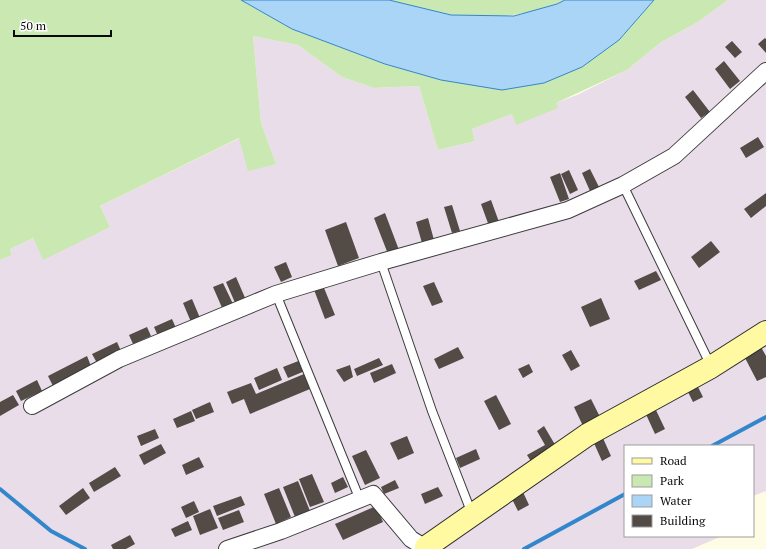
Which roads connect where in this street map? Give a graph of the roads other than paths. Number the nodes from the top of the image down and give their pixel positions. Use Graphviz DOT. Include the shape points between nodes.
graph roads {
  1 [pos="766,71"];
  2 [pos="623,185"];
  3 [pos="381,262"];
  4 [pos="276,294"];
  5 [pos="766,332"];
  6 [pos="712,367"];
  7 [pos="32,406"];
  8 [pos="360,500"];
  9 [pos="472,515"];
  10 [pos="426,548"];
  11 [pos="227,549"];
  1 -- 2 [label="street" via="674,156"];
  2 -- 3 [label="street" via="568,210"];
  2 -- 6 [label="lane"];
  3 -- 4 [label="street"];
  3 -- 9 [label="lane" via="432,411"];
  4 -- 7 [label="street" via="119,358"];
  4 -- 8 [label="lane"];
  5 -- 6 [label="street"];
  6 -- 9 [label="street" via="587,435"];
  8 -- 10 [label="street" via="373,494 412,539"];
  8 -- 11 [label="street" via="281,532"];
  9 -- 10 [label="street"];
}
